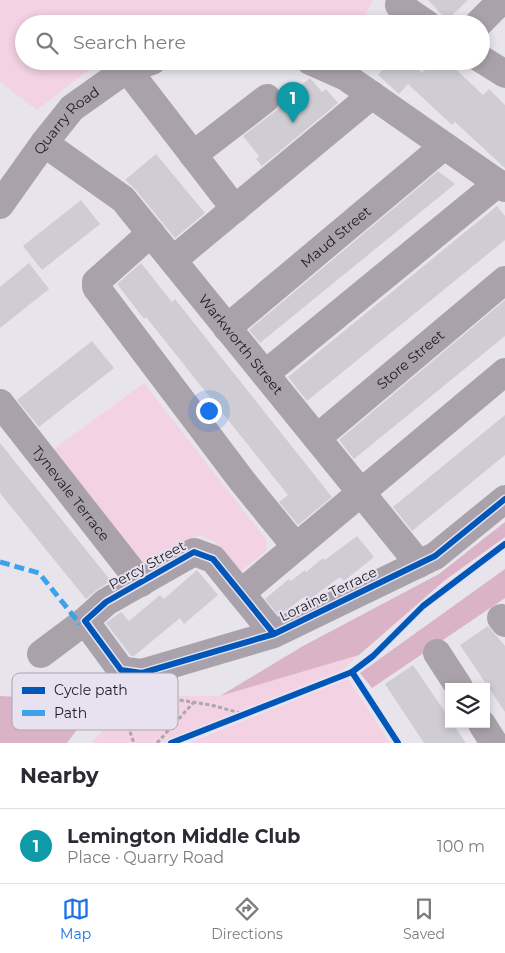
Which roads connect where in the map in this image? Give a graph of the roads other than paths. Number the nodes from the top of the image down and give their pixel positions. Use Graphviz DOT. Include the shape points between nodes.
graph roads {
  1 [pos="502,0"];
  2 [pos="487,15"];
  3 [pos="490,65"];
  4 [pos="131,70"];
  5 [pos="142,70"];
  6 [pos="353,70"];
  7 [pos="505,74"];
  8 [pos="372,95"];
  9 [pos="267,98"];
  10 [pos="44,143"];
  11 [pos="444,146"];
  12 [pos="193,155"];
  13 [pos="502,186"];
  14 [pos="3,196"];
  15 [pos="235,209"];
  16 [pos="151,233"];
  17 [pos="173,260"];
  18 [pos="505,280"];
  19 [pos="227,328"];
  20 [pos="505,372"];
  21 [pos="265,374"];
  22 [pos="0,403"];
  23 [pos="316,438"];
  24 [pos="361,492"];
  25 [pos="505,498"];
  26 [pos="296,547"];
  27 [pos="419,564"];
  28 [pos="142,583"];
  29 [pos="241,593"];
  30 [pos="84,621"];
  31 [pos="274,634"];
  32 [pos="437,653"];
  33 [pos="40,654"];
  34 [pos="121,673"];
  35 [pos="166,673"];
  36 [pos="456,683"];
  37 [pos="485,728"];
  38 [pos="494,743"];
  1 -- 2 [label="street"];
  3 -- 7 [label="street"];
  4 -- 10 [label="street, Quarry Road" via="72,108"];
  5 -- 12 [label="street"];
  6 -- 8 [label="street"];
  8 -- 11 [label="street"];
  8 -- 15 [label="street"];
  9 -- 12 [label="street"];
  10 -- 14 [label="street, Quarry Road"];
  10 -- 16 [label="street, Warkworth Street" via="123,199"];
  11 -- 13 [label="street"];
  11 -- 19 [label="street, Maud Street"];
  12 -- 15 [label="street"];
  13 -- 21 [label="street"];
  15 -- 17 [label="street"];
  16 -- 17 [label="street, Warkworth Street"];
  16 -- 26 [label="street" via="96,282 96,288"];
  17 -- 19 [label="street, Warkworth Street"];
  18 -- 23 [label="street, Store Street"];
  19 -- 21 [label="street, Warkworth Street"];
  20 -- 24 [label="street"];
  21 -- 23 [label="street, Warkworth Street"];
  22 -- 28 [label="street, Tynevale Terrace"];
  23 -- 24 [label="street, Warkworth Street"];
  24 -- 26 [label="street"];
  24 -- 27 [label="street, Warkworth Street"];
  25 -- 27 [label="street, Loraine Terrace" via="435,556"];
  26 -- 29 [label="street"];
  27 -- 31 [label="street, Loraine Terrace"];
  28 -- 29 [label="street, Percy Street" via="194,552 213,559"];
  28 -- 30 [label="street, Percy Street" via="106,602"];
  29 -- 31 [label="street, Percy Street"];
  30 -- 33 [label="street, Percy Street"];
  30 -- 34 [label="street, Loraine Terrace"];
  31 -- 35 [label="street, Loraine Terrace"];
  32 -- 36 [label="street"];
  37 -- 38 [label="street"];
}
